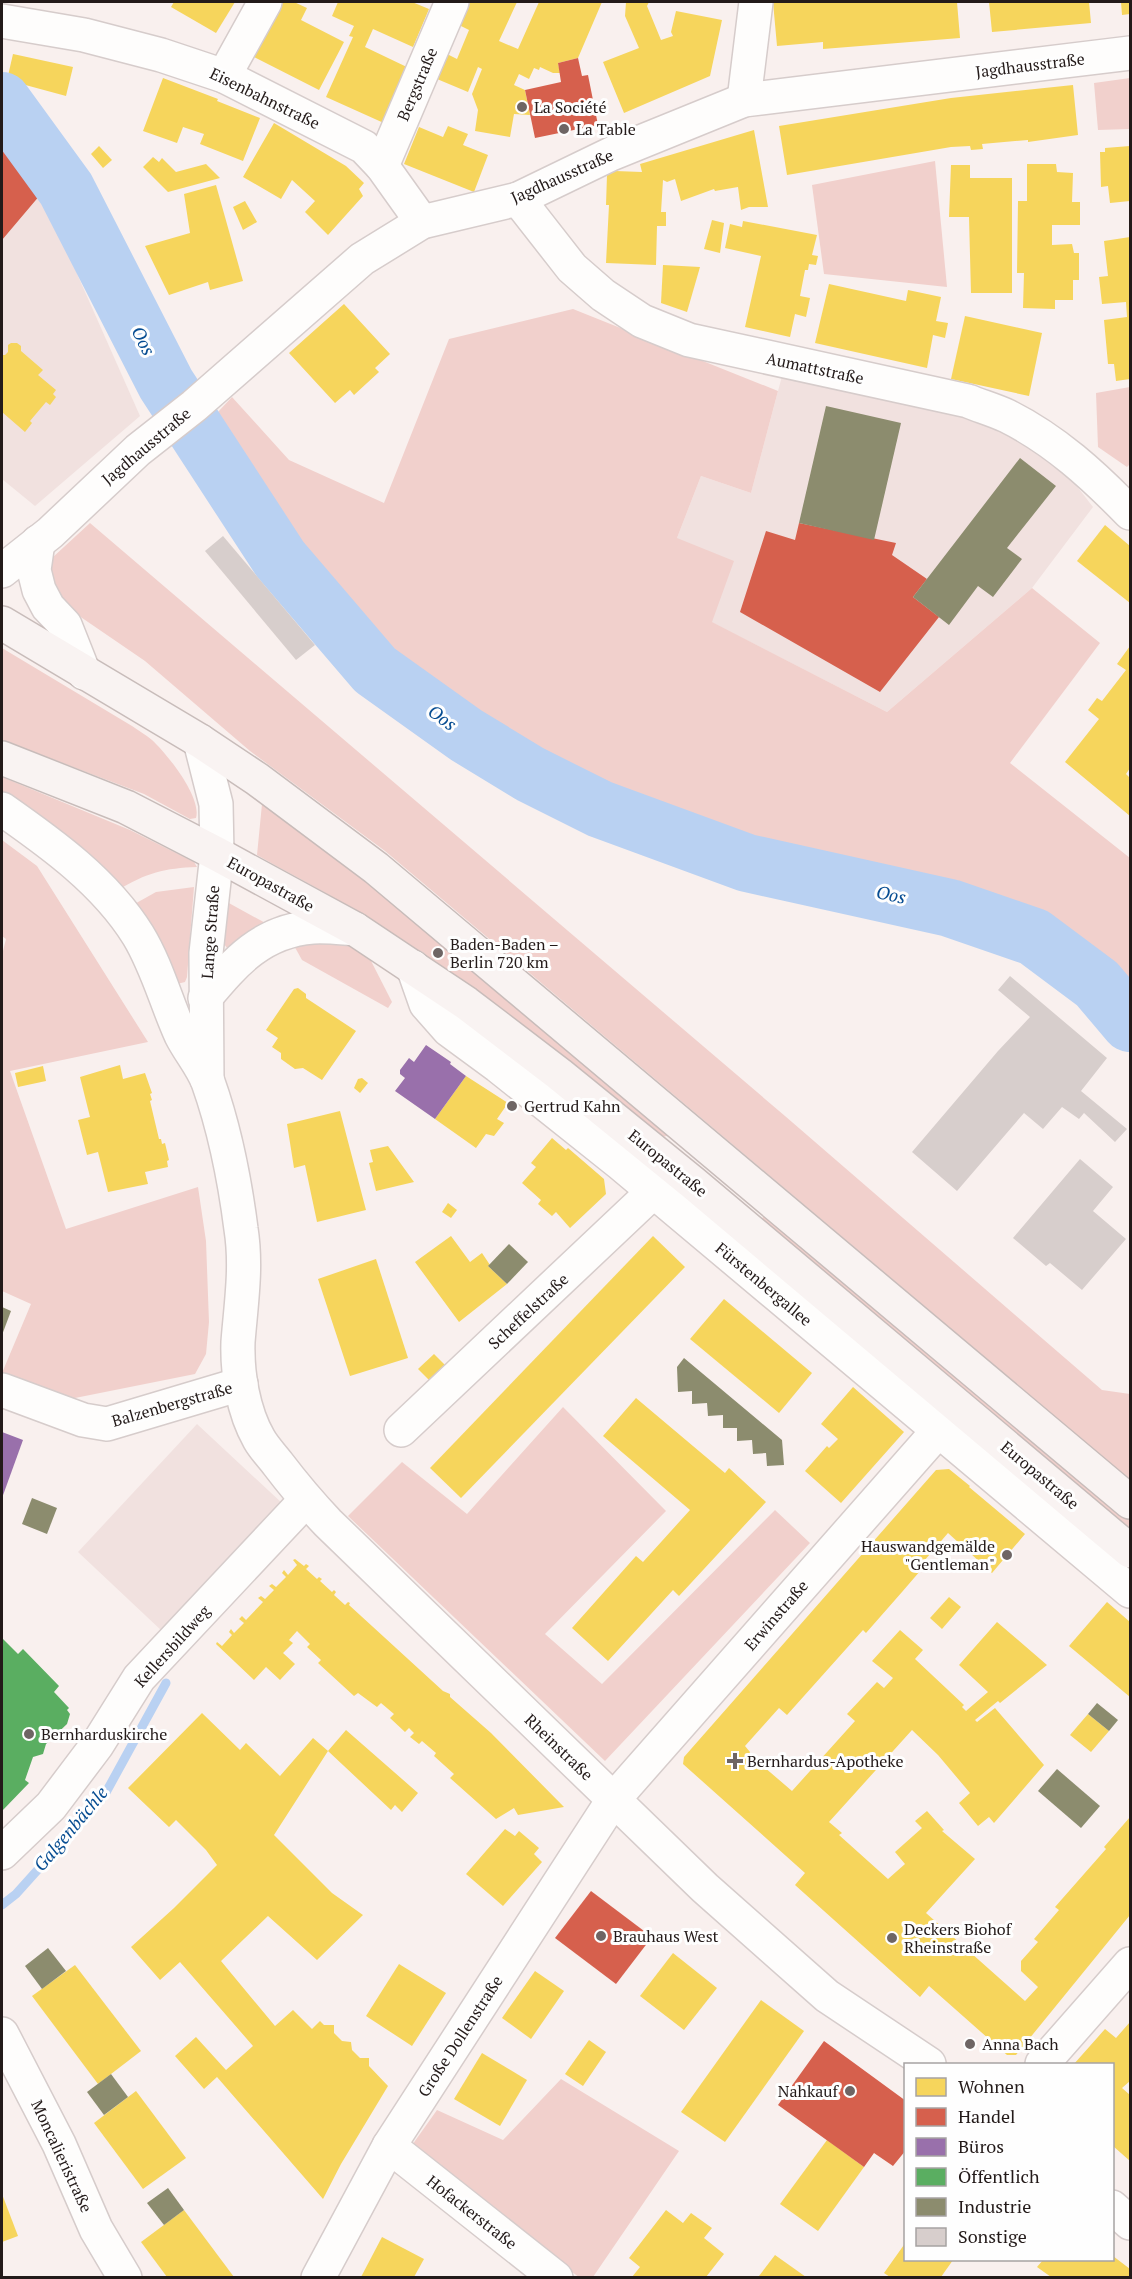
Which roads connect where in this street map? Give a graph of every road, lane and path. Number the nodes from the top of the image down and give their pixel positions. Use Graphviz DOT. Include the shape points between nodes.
graph roads {
  1 [pos="265,2"];
  2 [pos="452,2"];
  3 [pos="756,2"];
  4 [pos="2,21"];
  5 [pos="1131,53"];
  6 [pos="224,76"];
  7 [pos="744,100"];
  8 [pos="382,166"];
  9 [pos="518,199"];
  10 [pos="422,222"];
  11 [pos="1131,513"];
  12 [pos="38,542"];
  13 [pos="2,570"];
  14 [pos="2,623"];
  15 [pos="84,673"];
  16 [pos="200,741"];
  17 [pos="2,758"];
  18 [pos="2,809"];
  19 [pos="218,854"];
  20 [pos="355,929"];
  21 [pos="413,967"];
  22 [pos="205,998"];
  23 [pos="207,1081"];
  24 [pos="654,1191"];
  25 [pos="241,1384"];
  26 [pos="2,1390"];
  27 [pos="401,1430"];
  28 [pos="938,1431"];
  29 [pos="306,1500"];
  30 [pos="1131,1502"];
  31 [pos="1131,1551"];
  32 [pos="1131,1591"];
  33 [pos="613,1800"];
  34 [pos="2,1853"];
  35 [pos="1131,1964"];
  36 [pos="2,2034"];
  37 [pos="928,2063"];
  38 [pos="1043,2063"];
  39 [pos="389,2146"];
  40 [pos="1114,2208"];
  41 [pos="1131,2223"];
  42 [pos="124,2277"];
  43 [pos="318,2277"];
  44 [pos="556,2277"];
  1 -- 6 [label="street"];
  2 -- 8 [label="street, Bergstraße"];
  3 -- 7 [label="street"];
  4 -- 6 [label="street, Eisenbahnstraße" via="95,38"];
  5 -- 7 [label="street, Jagdhausstraße"];
  6 -- 8 [label="street, Eisenbahnstraße" via="364,147"];
  7 -- 9 [label="street, Jagdhausstraße" via="611,154"];
  8 -- 10 [label="street, Eisenbahnstraße"];
  9 -- 10 [label="street, Jagdhausstraße"];
  9 -- 11 [label="street, Aumattstraße" via="572,268 603,296 642,321 689,340 968,401 1004,415 1069,456"];
  10 -- 12 [label="street, Jagdhausstraße" via="362,259 138,450"];
  12 -- 13 [label="street, Jagdhausstraße"];
  12 -- 15 [label="street" via="34,570 39,590 65,625"];
  14 -- 15 [label="main road"];
  15 -- 16 [label="main road"];
  16 -- 19 [label="street, Lange Straße" via="216,804"];
  16 -- 30 [label="main road" via="376,868"];
  17 -- 19 [label="main road, Europastraße" via="126,807"];
  18 -- 23 [label="street, Lange Straße" via="83,872 137,934"];
  19 -- 20 [label="main road, Europastraße"];
  19 -- 22 [label="street, Lange Straße" via="209,918"];
  20 -- 21 [label="main road, Europastraße"];
  20 -- 22 [label="street" via="314,927 261,942 237,961"];
  21 -- 24 [label="street, Fürstenbergallee" via="426,1004 449,1030"];
  21 -- 31 [label="main road, Europastraße" via="559,1074 667,1161"];
  22 -- 23 [label="street, Lange Straße"];
  23 -- 25 [label="street, Lange Straße" via="230,1163 242,1230 244,1267 238,1345"];
  24 -- 27 [label="street, Scheffelstraße"];
  24 -- 28 [label="street, Fürstenbergallee"];
  25 -- 26 [label="street, Balzenbergstraße" via="107,1424 83,1420"];
  25 -- 29 [label="street, Rheinstraße" via="259,1439"];
  28 -- 32 [label="street, Fürstenbergallee"];
  28 -- 33 [label="street, Erwinstraße"];
  29 -- 33 [label="street, Rheinstraße"];
  29 -- 34 [label="street, Kellersbildweg" via="139,1678 98,1745 51,1806"];
  33 -- 37 [label="street, Rheinstraße" via="827,1996"];
  33 -- 39 [label="street, Große Dollenstraße"];
  35 -- 38 [label="street"];
  36 -- 42 [label="street, Moncalieristraße" via="59,2144 96,2229"];
  39 -- 43 [label="street, Große Dollenstraße"];
  39 -- 44 [label="street, Hofackerstraße"];
  40 -- 41 [label="street"];
}
